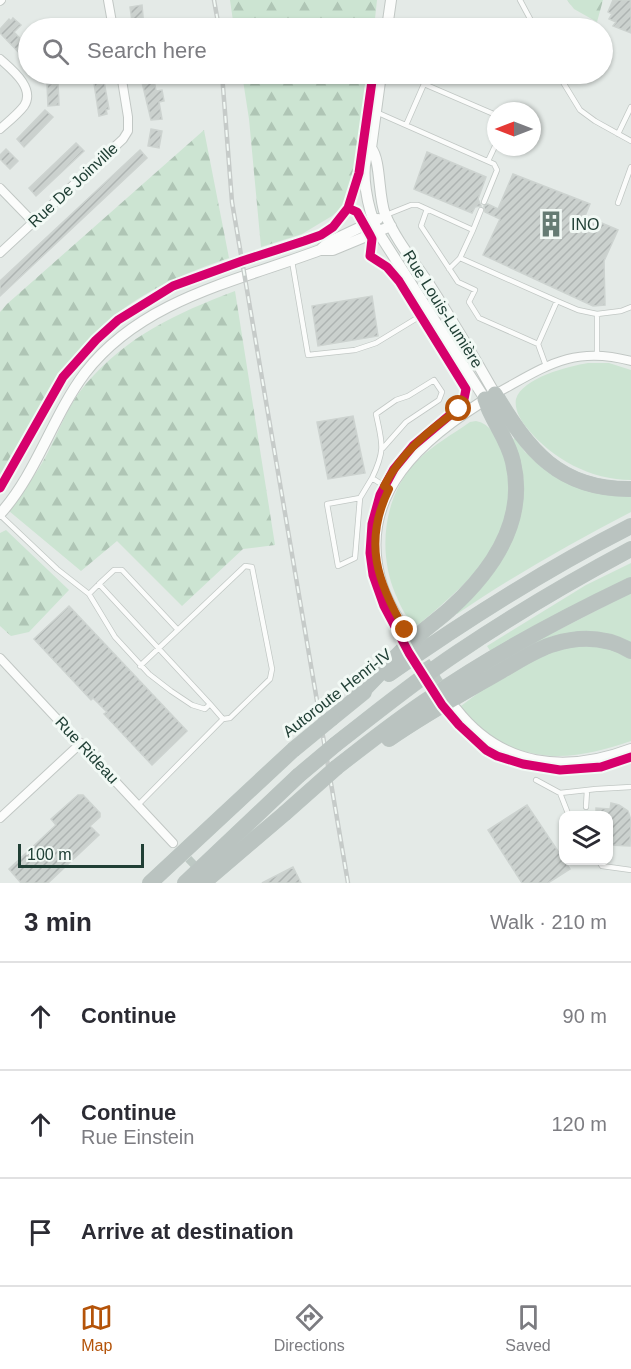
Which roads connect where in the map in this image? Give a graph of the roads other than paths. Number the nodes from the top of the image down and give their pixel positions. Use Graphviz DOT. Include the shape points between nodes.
graph roads {
  1 [pos="108,0"];
  2 [pos="391,0"];
  3 [pos="520,0"];
  4 [pos="111,18"];
  5 [pos="388,18"];
  6 [pos="530,18"];
  7 [pos="0,59"];
  8 [pos="18,77"];
  9 [pos="22,84"];
  10 [pos="123,84"];
  11 [pos="380,84"];
  12 [pos="564,84"];
  13 [pos="631,107"];
  14 [pos="487,111"];
  15 [pos="376,112"];
  16 [pos="406,125"];
  17 [pos="0,129"];
  18 [pos="618,134"];
  19 [pos="631,141"];
  20 [pos="371,148"];
  21 [pos="490,156"];
  22 [pos="488,161"];
  23 [pos="631,167"];
  24 [pos="0,188"];
  25 [pos="484,202"];
  26 [pos="618,203"];
  27 [pos="427,209"];
  28 [pos="481,210"];
  29 [pos="373,221"];
  30 [pos="388,221"];
  31 [pos="33,222"];
  32 [pos="473,230"];
  33 [pos="378,232"];
  34 [pos="321,250"];
  35 [pos="0,253"];
  36 [pos="460,258"];
  37 [pos="292,261"];
  38 [pos="449,269"];
  39 [pos="557,301"];
  40 [pos="631,307"];
  41 [pos="428,311"];
  42 [pos="597,314"];
  43 [pos="538,344"];
  44 [pos="597,355"];
  45 [pos="631,361"];
  46 [pos="546,366"];
  47 [pos="490,397"];
  48 [pos="383,448"];
  49 [pos="372,478"];
  50 [pos="389,489"];
  51 [pos="631,489"];
  52 [pos="360,498"];
  53 [pos="0,514"];
  54 [pos="631,526"];
  55 [pos="631,549"];
  56 [pos="99,584"];
  57 [pos="631,585"];
  58 [pos="89,594"];
  59 [pos="178,630"];
  60 [pos="405,630"];
  61 [pos="158,648"];
  62 [pos="631,651"];
  63 [pos="0,658"];
  64 [pos="141,666"];
  65 [pos="357,697"];
  66 [pos="210,704"];
  67 [pos="456,709"];
  68 [pos="224,719"];
  69 [pos="81,743"];
  70 [pos="631,750"];
  71 [pos="339,770"];
  72 [pos="536,780"];
  73 [pos="631,787"];
  74 [pos="587,790"];
  75 [pos="560,794"];
  76 [pos="138,805"];
  77 [pos="586,807"];
  78 [pos="567,811"];
  79 [pos="0,818"];
  80 [pos="173,843"];
  81 [pos="601,865"];
  82 [pos="631,870"];
  83 [pos="150,883"];
  84 [pos="185,883"];
  85 [pos="203,883"];
  1 -- 4 [label="street"];
  2 -- 5 [label="street"];
  3 -- 6 [label="lane"];
  7 -- 8 [label="street"];
  9 -- 17 [label="street" via="27,93 24,106"];
  10 -- 31 [label="street, Rue De Joinville" via="128,117 128,131 123,139"];
  11 -- 15 [label="street, Rue Louis-Lumière"];
  12 -- 18 [label="lane" via="580,110"];
  13 -- 18 [label="lane"];
  14 -- 16 [label="lane" via="424,84"];
  15 -- 16 [label="lane"];
  15 -- 20 [label="street, Rue Louis-Lumière"];
  16 -- 22 [label="lane"];
  18 -- 19 [label="lane"];
  20 -- 29 [label="street, Rue Louis-Lumière" via="366,155 365,179"];
  20 -- 30 [label="street, Rue Louis-Lumière" via="376,154 379,190"];
  21 -- 22 [label="lane"];
  22 -- 25 [label="lane" via="497,170"];
  23 -- 26 [label="lane"];
  24 -- 31 [label="street"];
  27 -- 30 [label="lane" via="411,205"];
  27 -- 32 [label="lane"];
  27 -- 38 [label="lane" via="421,226"];
  28 -- 32 [label="lane"];
  29 -- 30 [label="street"];
  29 -- 33 [label="street, Rue Louis-Lumière"];
  29 -- 34 [label="street" via="329,242"];
  30 -- 33 [label="street"];
  30 -- 47 [label="street, Rue Louis-Lumière" via="450,317"];
  31 -- 35 [label="street, Rue De Joinville"];
  32 -- 36 [label="lane"];
  33 -- 34 [label="street" via="333,250"];
  33 -- 41 [label="street, Rue Louis-Lumière"];
  34 -- 37 [label="street"];
  36 -- 38 [label="lane"];
  36 -- 39 [label="lane"];
  37 -- 41 [label="lane" via="308,355 376,344"];
  37 -- 53 [label="street" via="194,294 146,318 118,339 85,373 21,486"];
  38 -- 43 [label="lane" via="458,282 475,290 469,302 479,318"];
  39 -- 42 [label="lane"];
  39 -- 43 [label="lane"];
  40 -- 42 [label="lane"];
  41 -- 47 [label="street, Rue Louis-Lumière"];
  42 -- 44 [label="lane"];
  43 -- 46 [label="lane"];
  44 -- 45 [label="street"];
  44 -- 46 [label="street" via="574,356"];
  46 -- 47 [label="street"];
  47 -- 50 [label="street" via="423,444"];
  47 -- 51 [label="highway" via="550,465 591,484"];
  47 -- 65 [label="highway" via="490,414 513,461 515,508 510,530 470,590"];
  48 -- 48 [label="lane" via="376,414 434,380 442,392 439,400 406,422"];
  48 -- 49 [label="lane"];
  49 -- 50 [label="lane"];
  49 -- 52 [label="lane"];
  50 -- 60 [label="street" via="376,530 376,562 382,588"];
  52 -- 52 [label="lane" via="327,504 338,566 356,558"];
  53 -- 58 [label="lane"];
  54 -- 65 [label="highway, Autoroute Henri-IV" via="464,622"];
  55 -- 84 [label="highway, bridge" via="456,654 400,694 298,777"];
  56 -- 58 [label="lane"];
  56 -- 59 [label="lane" via="114,570 122,570"];
  56 -- 61 [label="lane"];
  57 -- 71 [label="highway" via="486,662 412,710"];
  58 -- 64 [label="lane" via="115,638"];
  59 -- 61 [label="lane"];
  59 -- 68 [label="lane" via="245,566 252,567 271,674 230,718"];
  61 -- 64 [label="lane"];
  61 -- 66 [label="lane"];
  62 -- 71 [label="highway" via="602,640 552,644 448,701"];
  63 -- 69 [label="street, Rue Rideau"];
  64 -- 66 [label="lane" via="192,705 205,709"];
  65 -- 83 [label="highway, Autoroute Henri-IV, bridge" via="293,750"];
  66 -- 68 [label="lane"];
  67 -- 70 [label="street" via="486,740 506,752 545,763 593,761"];
  68 -- 76 [label="lane"];
  69 -- 76 [label="street, Rue Rideau"];
  69 -- 79 [label="street"];
  71 -- 85 [label="highway, bridge"];
  72 -- 75 [label="lane"];
  73 -- 74 [label="lane"];
  74 -- 75 [label="lane"];
  74 -- 77 [label="lane"];
  75 -- 78 [label="lane"];
  76 -- 80 [label="street, Rue Rideau"];
  81 -- 82 [label="lane"];
}
